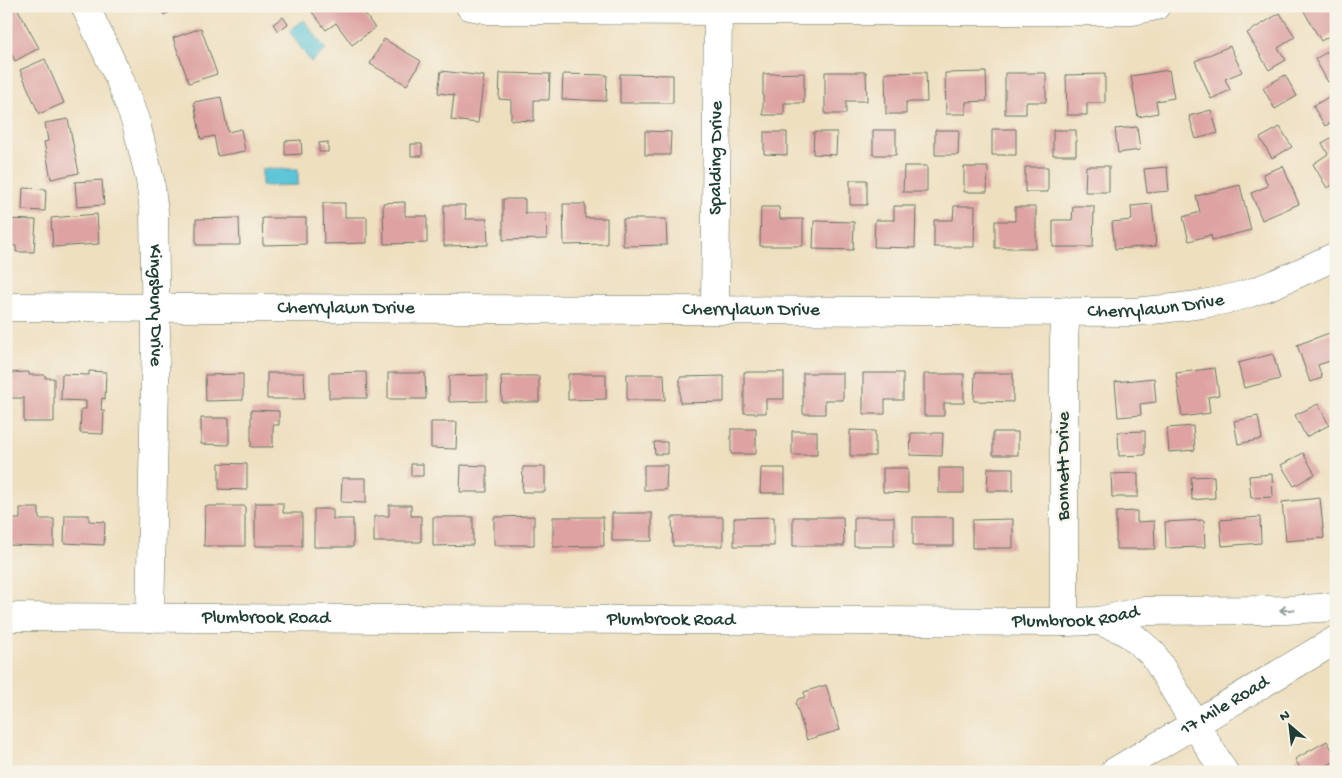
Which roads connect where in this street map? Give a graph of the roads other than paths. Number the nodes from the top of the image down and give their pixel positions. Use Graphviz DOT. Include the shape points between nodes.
graph roads {
  1 [pos="85,6"];
  2 [pos="470,6"];
  3 [pos="1156,6"];
  4 [pos="718,9"];
  5 [pos="1336,256"];
  6 [pos="6,307"];
  7 [pos="156,308"];
  8 [pos="715,309"];
  9 [pos="1066,311"];
  10 [pos="1336,607"];
  11 [pos="6,617"];
  12 [pos="150,618"];
  13 [pos="1099,621"];
  14 [pos="1064,622"];
  15 [pos="1336,640"];
  16 [pos="1195,723"];
  17 [pos="1114,772"];
  18 [pos="1224,772"];
  1 -- 7 [label="street, Kingsbury Drive" via="120,80 136,123 150,180"];
  2 -- 4 [label="street" via="489,10"];
  3 -- 4 [label="street" via="1132,11"];
  4 -- 8 [label="street, Spalding Drive"];
  5 -- 9 [label="street, Cherrylawn Drive" via="1247,294 1196,305 1133,312"];
  6 -- 7 [label="street, Cherrylawn Drive"];
  7 -- 8 [label="street, Cherrylawn Drive"];
  7 -- 12 [label="street, Kingsbury Drive"];
  8 -- 9 [label="street, Cherrylawn Drive"];
  9 -- 14 [label="street, Bonnett Drive"];
  10 -- 13 [label="street, Plumbrook Road, one-way" via="1142,611"];
  11 -- 12 [label="street, Plumbrook Road"];
  12 -- 14 [label="street, Plumbrook Road"];
  13 -- 14 [label="street, Plumbrook Road"];
  13 -- 16 [label="street" via="1132,636 1153,654"];
  15 -- 16 [label="street, 17 Mile Road"];
  16 -- 17 [label="street, 17 Mile Road"];
  16 -- 18 [label="street"];
}
